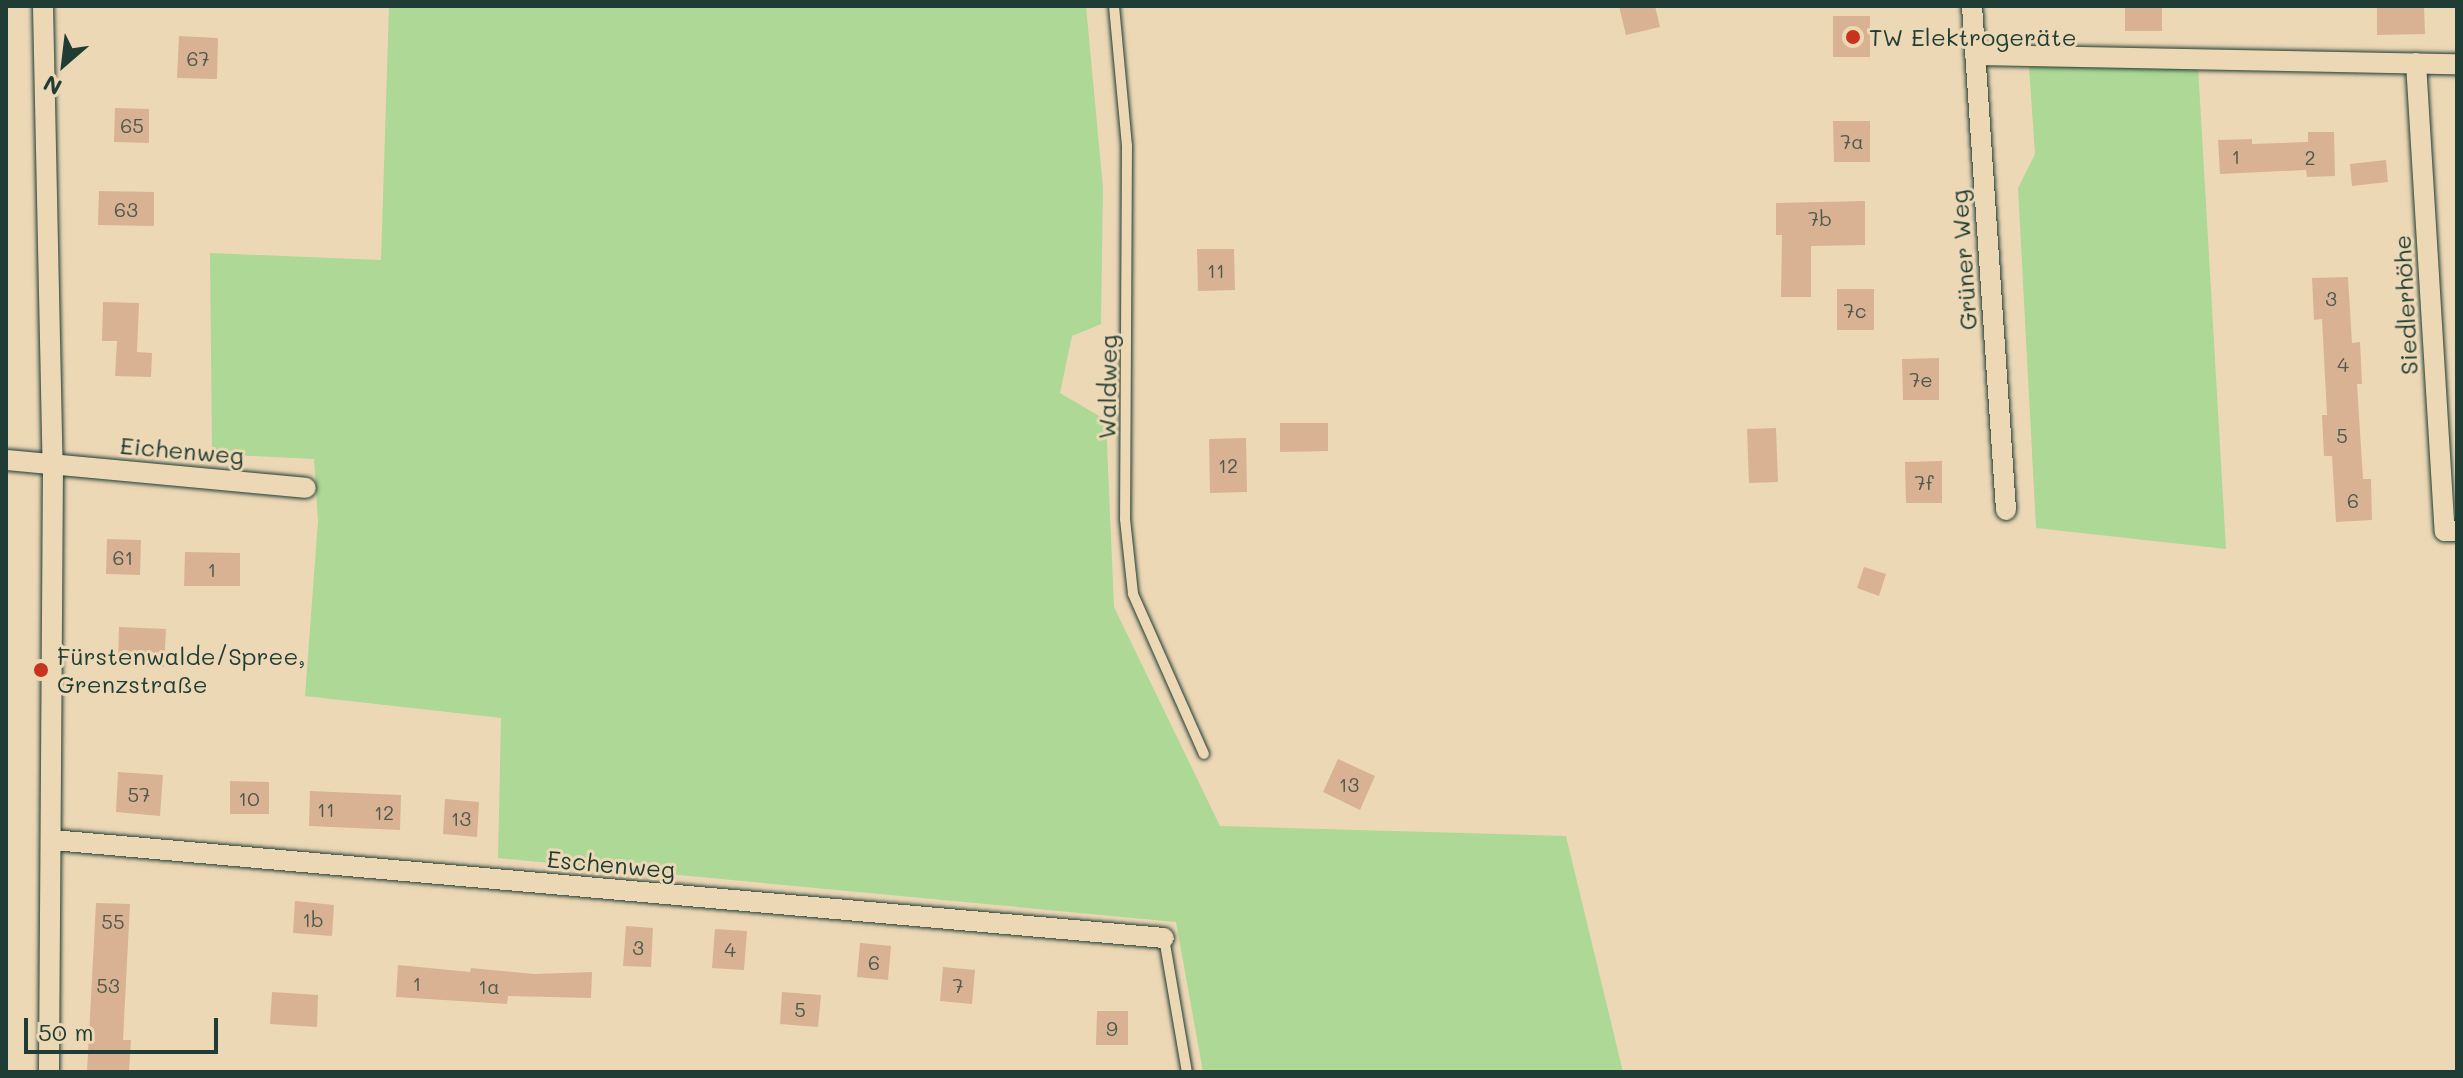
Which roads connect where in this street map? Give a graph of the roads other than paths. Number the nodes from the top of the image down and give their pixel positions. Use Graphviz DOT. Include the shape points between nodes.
graph roads {
  1 [pos="43,6"];
  2 [pos="1114,6"];
  3 [pos="1972,6"];
  4 [pos="1975,55"];
  5 [pos="2416,63"];
  6 [pos="2457,64"];
  7 [pos="6,460"];
  8 [pos="53,465"];
  9 [pos="306,488"];
  10 [pos="2006,510"];
  11 [pos="2457,531"];
  12 [pos="1204,754"];
  13 [pos="53,840"];
  14 [pos="1164,938"];
  15 [pos="49,1072"];
  16 [pos="1187,1072"];
  1 -- 8 [label="street"];
  2 -- 12 [label="lane, Waldweg" via="1127,146 1125,519 1133,594"];
  3 -- 4 [label="street, Grüner Weg"];
  4 -- 5 [label="street"];
  4 -- 10 [label="street, Grüner Weg"];
  5 -- 6 [label="street"];
  5 -- 11 [label="street, Siedlerhöhe" via="2445,531"];
  7 -- 8 [label="street, Eichenweg"];
  8 -- 9 [label="street, Eichenweg"];
  8 -- 13 [label="street"];
  13 -- 14 [label="street, Eschenweg"];
  13 -- 15 [label="street"];
  14 -- 16 [label="lane"];
}
